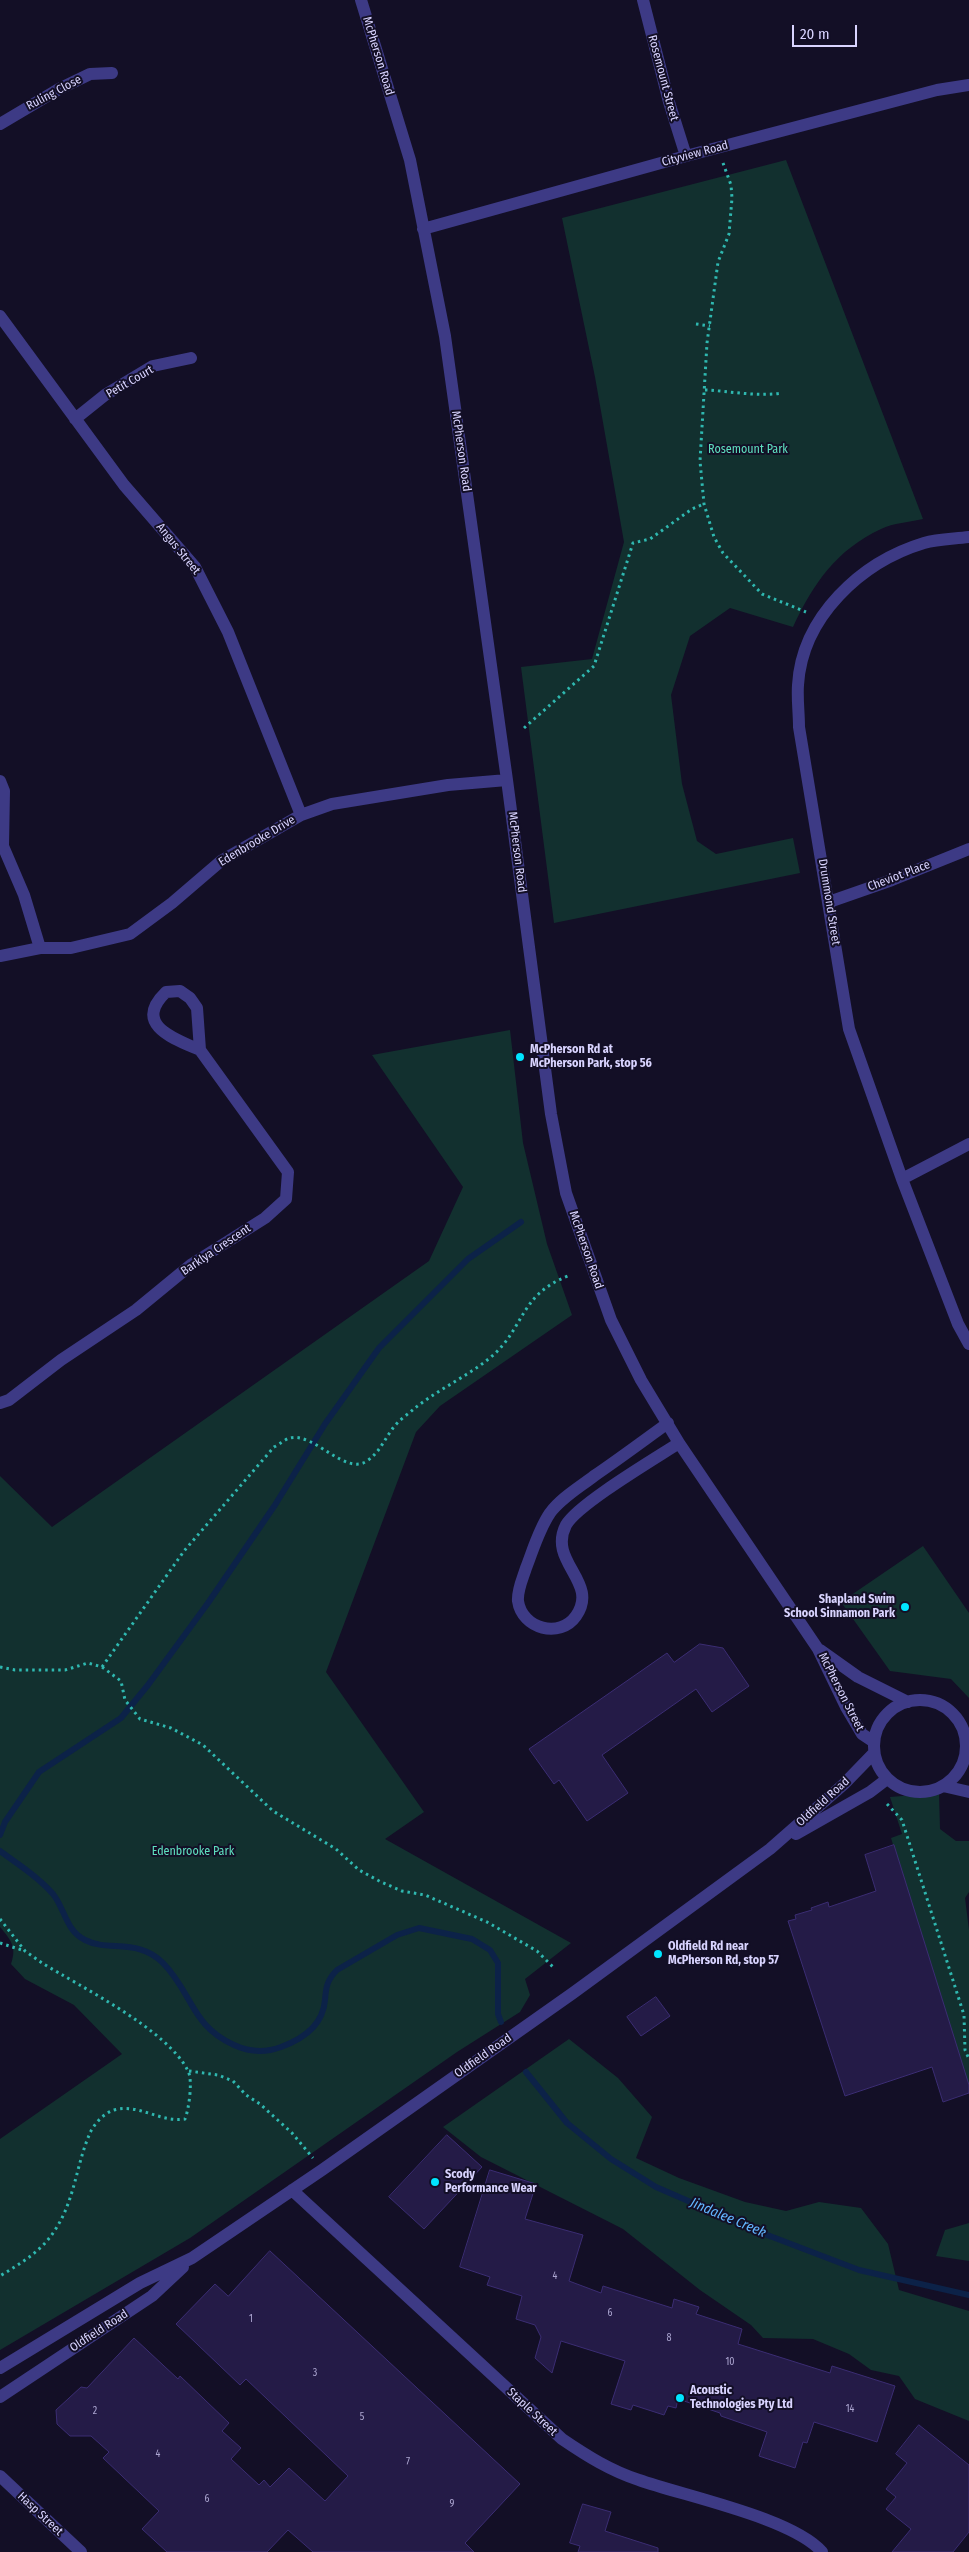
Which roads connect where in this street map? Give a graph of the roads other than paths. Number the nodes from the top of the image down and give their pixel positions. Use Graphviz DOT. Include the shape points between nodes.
graph roads {
  1 [pos="361,0"];
  2 [pos="643,0"];
  3 [pos="112,73"];
  4 [pos="969,85"];
  5 [pos="0,124"];
  6 [pos="686,156"];
  7 [pos="423,229"];
  8 [pos="0,316"];
  9 [pos="191,358"];
  10 [pos="75,419"];
  11 [pos="969,537"];
  12 [pos="507,780"];
  13 [pos="0,781"];
  14 [pos="301,815"];
  15 [pos="969,849"];
  16 [pos="829,902"];
  17 [pos="40,948"];
  18 [pos="0,956"];
  19 [pos="200,1050"];
  20 [pos="969,1144"];
  21 [pos="902,1179"];
  22 [pos="969,1344"];
  23 [pos="0,1403"];
  24 [pos="668,1423"];
  25 [pos="679,1443"];
  26 [pos="582,1485"];
  27 [pos="592,1501"];
  28 [pos="818,1649"];
  29 [pos="908,1702"];
  30 [pos="966,1735"];
  31 [pos="874,1748"];
  32 [pos="887,1779"];
  33 [pos="943,1786"];
  34 [pos="969,1792"];
  35 [pos="770,1849"];
  36 [pos="292,2190"];
  37 [pos="192,2258"];
  38 [pos="0,2368"];
  39 [pos="0,2397"];
  40 [pos="0,2476"];
  41 [pos="81,2552"];
  42 [pos="822,2552"];
  1 -- 7 [label="street, McPherson Road" via="410,160"];
  2 -- 6 [label="street, Rosemount Street"];
  3 -- 5 [label="street, Ruling Close" via="90,74"];
  4 -- 6 [label="street, Cityview Road" via="937,90"];
  6 -- 7 [label="street, Cityview Road"];
  7 -- 12 [label="street, McPherson Road" via="445,336"];
  8 -- 10 [label="street, Angus Street"];
  9 -- 10 [label="street, Petit Court" via="153,366"];
  10 -- 14 [label="street, Angus Street" via="124,485 195,567 228,632"];
  11 -- 16 [label="street, Drummond Street" via="924,543 883,560 848,584 821,618 804,656 798,684 799,727"];
  12 -- 14 [label="street, Edenbrooke Drive" via="448,785 341,802"];
  12 -- 24 [label="street, McPherson Road" via="550,1114 566,1193 611,1320 641,1380"];
  13 -- 17 [label="street" via="4,791 3,846 24,895"];
  14 -- 17 [label="street, Edenbrooke Drive" via="221,861 130,934 71,948"];
  15 -- 16 [label="street, Cheviot Place"];
  16 -- 21 [label="street, Drummond Street" via="849,1029"];
  17 -- 18 [label="street, Edenbrooke Drive"];
  19 -- 19 [label="street" via="168,1037 160,1029 154,1017 157,1001 166,992 180,991 196,1008"];
  19 -- 23 [label="street, Barklya Crescent" via="288,1172 286,1199 265,1218 192,1264 136,1310 61,1360 10,1400"];
  20 -- 21 [label="street"];
  21 -- 22 [label="street, Drummond Street" via="958,1324"];
  24 -- 25 [label="street, McPherson Road"];
  24 -- 26 [label="street"];
  25 -- 27 [label="street"];
  25 -- 28 [label="street, McPherson Road"];
  26 -- 27 [label="street"];
  26 -- 27 [label="street" via="551,1512 520,1587 518,1601 523,1614 542,1628 564,1626 575,1618 581,1607 583,1593 563,1554 562,1536 567,1524"];
  28 -- 29 [label="street, McPherson Street" via="858,1678"];
  28 -- 31 [label="street, McPherson Street" via="858,1727"];
  29 -- 30 [label="street" via="922,1700 947,1709"];
  29 -- 31 [label="street" via="895,1707 885,1717 877,1728"];
  30 -- 33 [label="street" via="963,1762 955,1776"];
  31 -- 32 [label="street" via="878,1767"];
  31 -- 35 [label="street, Oldfield Road" via="844,1784"];
  32 -- 33 [label="street" via="899,1788 914,1792 929,1792"];
  32 -- 35 [label="street, Oldfield Road"];
  33 -- 34 [label="street"];
  35 -- 36 [label="street, Oldfield Road" via="573,1993"];
  36 -- 37 [label="street, Oldfield Road"];
  36 -- 42 [label="street, Staple Street" via="562,2440 599,2464 639,2480 783,2525"];
  37 -- 38 [label="street, Oldfield Road" via="140,2283"];
  37 -- 39 [label="street, Oldfield Road" via="152,2296"];
  40 -- 41 [label="street, Hasp Street"];
}
